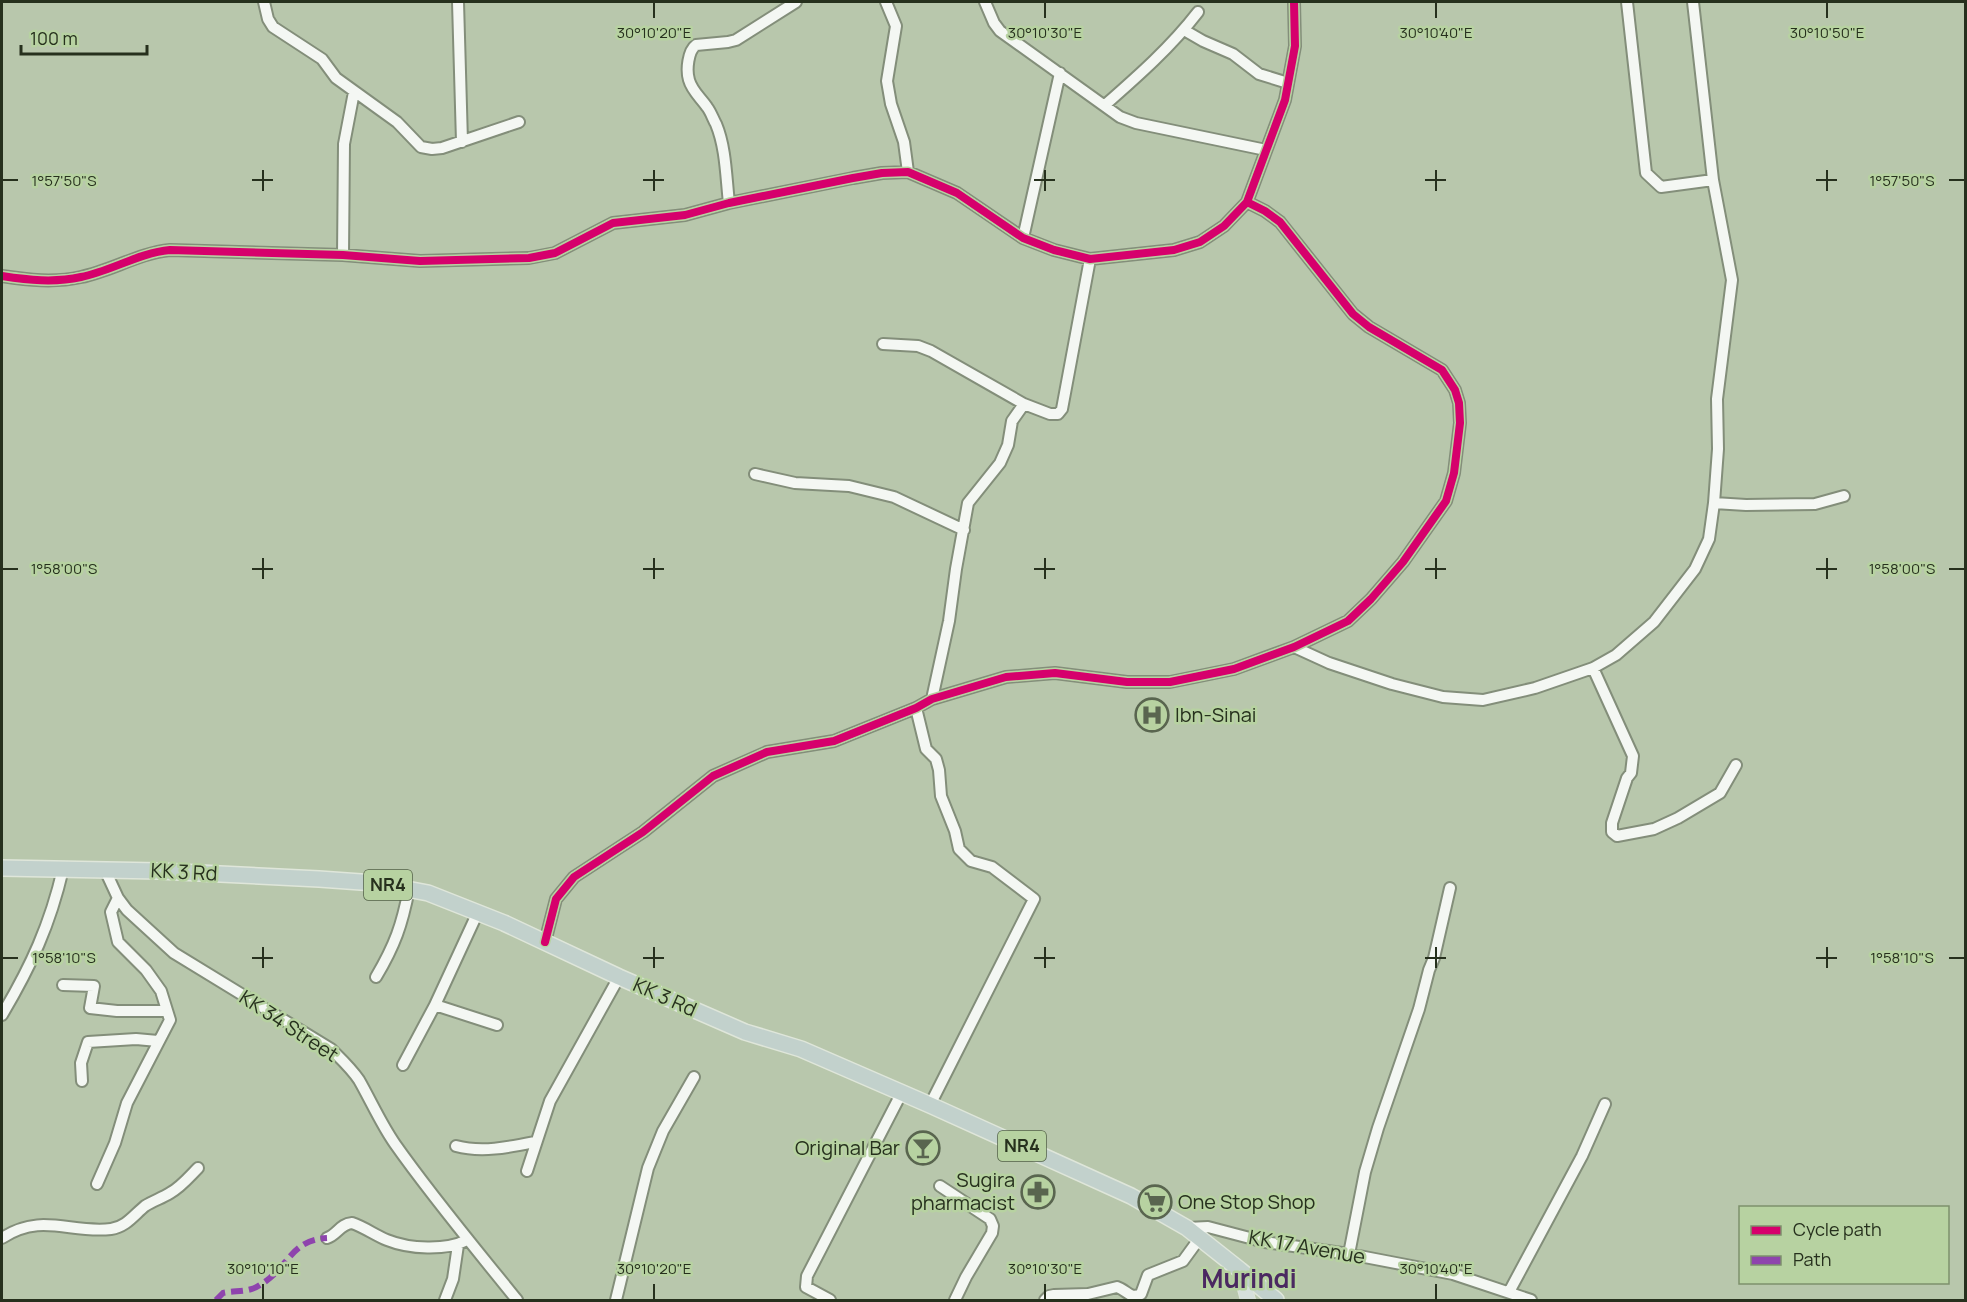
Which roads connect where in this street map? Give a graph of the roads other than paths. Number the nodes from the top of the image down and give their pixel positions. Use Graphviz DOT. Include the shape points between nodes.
graph roads {
  1 [pos="264,2"];
  2 [pos="458,2"];
  3 [pos="796,2"];
  4 [pos="886,2"];
  5 [pos="985,2"];
  6 [pos="1294,2"];
  7 [pos="1627,2"];
  8 [pos="1693,2"];
  9 [pos="1198,12"];
  10 [pos="1184,30"];
  11 [pos="1060,73"];
  12 [pos="1288,83"];
  13 [pos="354,92"];
  14 [pos="1105,105"];
  15 [pos="519,122"];
  16 [pos="462,142"];
  17 [pos="1266,150"];
  18 [pos="908,172"];
  19 [pos="1713,180"];
  20 [pos="1247,202"];
  21 [pos="729,203"];
  22 [pos="1023,238"];
  23 [pos="343,255"];
  24 [pos="1090,259"];
  25 [pos="2,276"];
  26 [pos="883,344"];
  27 [pos="1024,404"];
  28 [pos="755,474"];
  29 [pos="1844,496"];
  30 [pos="1714,502"];
  31 [pos="964,530"];
  32 [pos="1294,647"];
  33 [pos="1593,669"];
  34 [pos="932,699"];
  35 [pos="916,708"];
  36 [pos="1736,765"];
  37 [pos="2,868"];
  38 [pos="63,869"];
  39 [pos="105,870"];
  40 [pos="1450,888"];
  41 [pos="410,889"];
  42 [pos="118,898"];
  43 [pos="478,912"];
  44 [pos="545,942"];
  45 [pos="376,977"];
  46 [pos="619,977"];
  47 [pos="63,985"];
  48 [pos="435,1005"];
  49 [pos="167,1011"];
  50 [pos="2,1015"];
  51 [pos="497,1025"];
  52 [pos="158,1041"];
  53 [pos="403,1065"];
  54 [pos="694,1077"];
  55 [pos="82,1082"];
  56 [pos="901,1094"];
  57 [pos="1605,1104"];
  58 [pos="930,1105"];
  59 [pos="536,1143"];
  60 [pos="456,1146"];
  61 [pos="198,1168"];
  62 [pos="526,1171"];
  63 [pos="96,1184"];
  64 [pos="940,1186"];
  65 [pos="1187,1228"];
  66 [pos="2,1238"];
  67 [pos="327,1238"];
  68 [pos="1199,1239"];
  69 [pos="463,1242"];
  70 [pos="1349,1254"];
  71 [pos="1240,1270"];
  72 [pos="1509,1292"];
  73 [pos="445,1300"];
  74 [pos="518,1300"];
  75 [pos="616,1300"];
  76 [pos="830,1300"];
  77 [pos="955,1300"];
  78 [pos="1045,1300"];
  79 [pos="1248,1300"];
  80 [pos="1276,1300"];
  81 [pos="1531,1300"];
  1 -- 13 [label="street" via="273,27 322,59 336,78"];
  2 -- 16 [label="street"];
  3 -- 21 [label="street" via="736,40 692,48 689,81 717,127"];
  4 -- 18 [label="street" via="896,26 887,81"];
  5 -- 11 [label="street" via="1000,31"];
  6 -- 12 [label="street" via="1295,46"];
  7 -- 19 [label="street" via="1646,173 1661,187"];
  8 -- 19 [label="street"];
  9 -- 10 [label="street"];
  10 -- 12 [label="street" via="1233,54 1258,74"];
  10 -- 14 [label="street"];
  11 -- 14 [label="street"];
  11 -- 22 [label="street"];
  12 -- 17 [label="street"];
  13 -- 16 [label="street" via="397,122 421,147 442,148"];
  13 -- 23 [label="street" via="344,144"];
  14 -- 17 [label="street" via="1136,123"];
  15 -- 16 [label="street"];
  17 -- 20 [label="street"];
  18 -- 21 [label="street" via="853,178"];
  18 -- 22 [label="street" via="957,193"];
  19 -- 30 [label="street" via="1732,280 1718,399"];
  20 -- 24 [label="street" via="1224,226 1200,242 1174,250"];
  20 -- 32 [label="street" via="1280,222 1353,314 1442,370 1459,404 1455,473 1446,501 1403,562 1348,621"];
  21 -- 23 [label="street" via="685,215 613,223 555,253 529,258 420,261"];
  22 -- 24 [label="street"];
  23 -- 25 [label="street" via="170,250 60,281"];
  24 -- 27 [label="street" via="1062,409 1058,414 1050,414"];
  26 -- 27 [label="street" via="918,346 931,351"];
  27 -- 31 [label="street" via="1012,421 1000,463 968,502"];
  28 -- 31 [label="street" via="795,483 849,486 894,497"];
  29 -- 30 [label="street" via="1815,504"];
  30 -- 33 [label="street" via="1709,539 1695,569 1654,622"];
  31 -- 34 [label="street" via="950,621"];
  32 -- 33 [label="street" via="1392,684 1443,698 1467,700 1535,688"];
  32 -- 34 [label="street" via="1234,669 1170,682 1127,682 1055,673 1006,677"];
  33 -- 36 [label="street" via="1633,756 1612,823 1612,832 1617,836 1654,829 1720,793"];
  34 -- 35 [label="street"];
  35 -- 44 [label="street" via="834,741 767,752 713,777 643,832 574,877 556,899"];
  35 -- 58 [label="street" via="927,749 936,759 941,796 959,849 970,861 992,867 1034,899"];
  37 -- 38 [label="highway, KK 3 Rd / NR4"];
  38 -- 39 [label="highway, KK 3 Rd / NR4"];
  38 -- 50 [label="street" via="37,951"];
  39 -- 41 [label="highway, KK 3 Rd / NR4" via="319,879"];
  39 -- 42 [label="street, KK 34 Street"];
  40 -- 70 [label="street" via="1419,1009 1365,1172"];
  41 -- 43 [label="highway, KK 3 Rd / NR4"];
  41 -- 45 [label="street" via="393,948"];
  42 -- 49 [label="street" via="111,912 118,942 146,970"];
  42 -- 69 [label="street, KK 34 Street" via="138,922 174,953 331,1049 358,1078 392,1140"];
  43 -- 44 [label="highway, KK 3 Rd / NR4"];
  43 -- 48 [label="street"];
  44 -- 46 [label="highway, KK 3 Rd / NR4"];
  46 -- 56 [label="highway, KK 3 Rd / NR4" via="745,1032 801,1049"];
  46 -- 59 [label="street" via="550,1101"];
  47 -- 49 [label="street" via="94,986 90,1008"];
  48 -- 51 [label="street"];
  48 -- 53 [label="street"];
  49 -- 52 [label="street" via="170,1020"];
  52 -- 55 [label="street" via="88,1042 81,1063"];
  52 -- 63 [label="street" via="127,1103 115,1143"];
  54 -- 75 [label="street" via="667,1122 648,1168"];
  56 -- 58 [label="highway, KK 3 Rd / NR4"];
  56 -- 76 [label="street" via="806,1281 811,1291"];
  57 -- 72 [label="street" via="1582,1156"];
  58 -- 65 [label="highway, KK 3 Rd / NR4" via="1131,1196"];
  59 -- 60 [label="street" via="487,1149"];
  59 -- 62 [label="street"];
  61 -- 66 [label="street" via="172,1192 148,1204 122,1226 105,1229 48,1224 18,1229"];
  64 -- 77 [label="street" via="990,1219 993,1226"];
  65 -- 68 [label="highway, KK 3 Rd / NR4"];
  65 -- 70 [label="street, KK 17 Avenue" via="1208,1227 1265,1242"];
  67 -- 69 [label="street" via="352,1222 402,1244 433,1246"];
  68 -- 71 [label="highway, KK 3 Rd / NR4"];
  68 -- 78 [label="street" via="1183,1261 1148,1275 1142,1294 1137,1296 1117,1287 1088,1294 1054,1294"];
  69 -- 73 [label="street"];
  69 -- 74 [label="street, KK 34 Street"];
  70 -- 72 [label="street, KK 17 Avenue" via="1453,1274"];
  71 -- 79 [label="main road"];
  71 -- 80 [label="highway, KK 3 Rd / NR4"];
  72 -- 81 [label="street, KK 17 Avenue"];
}
